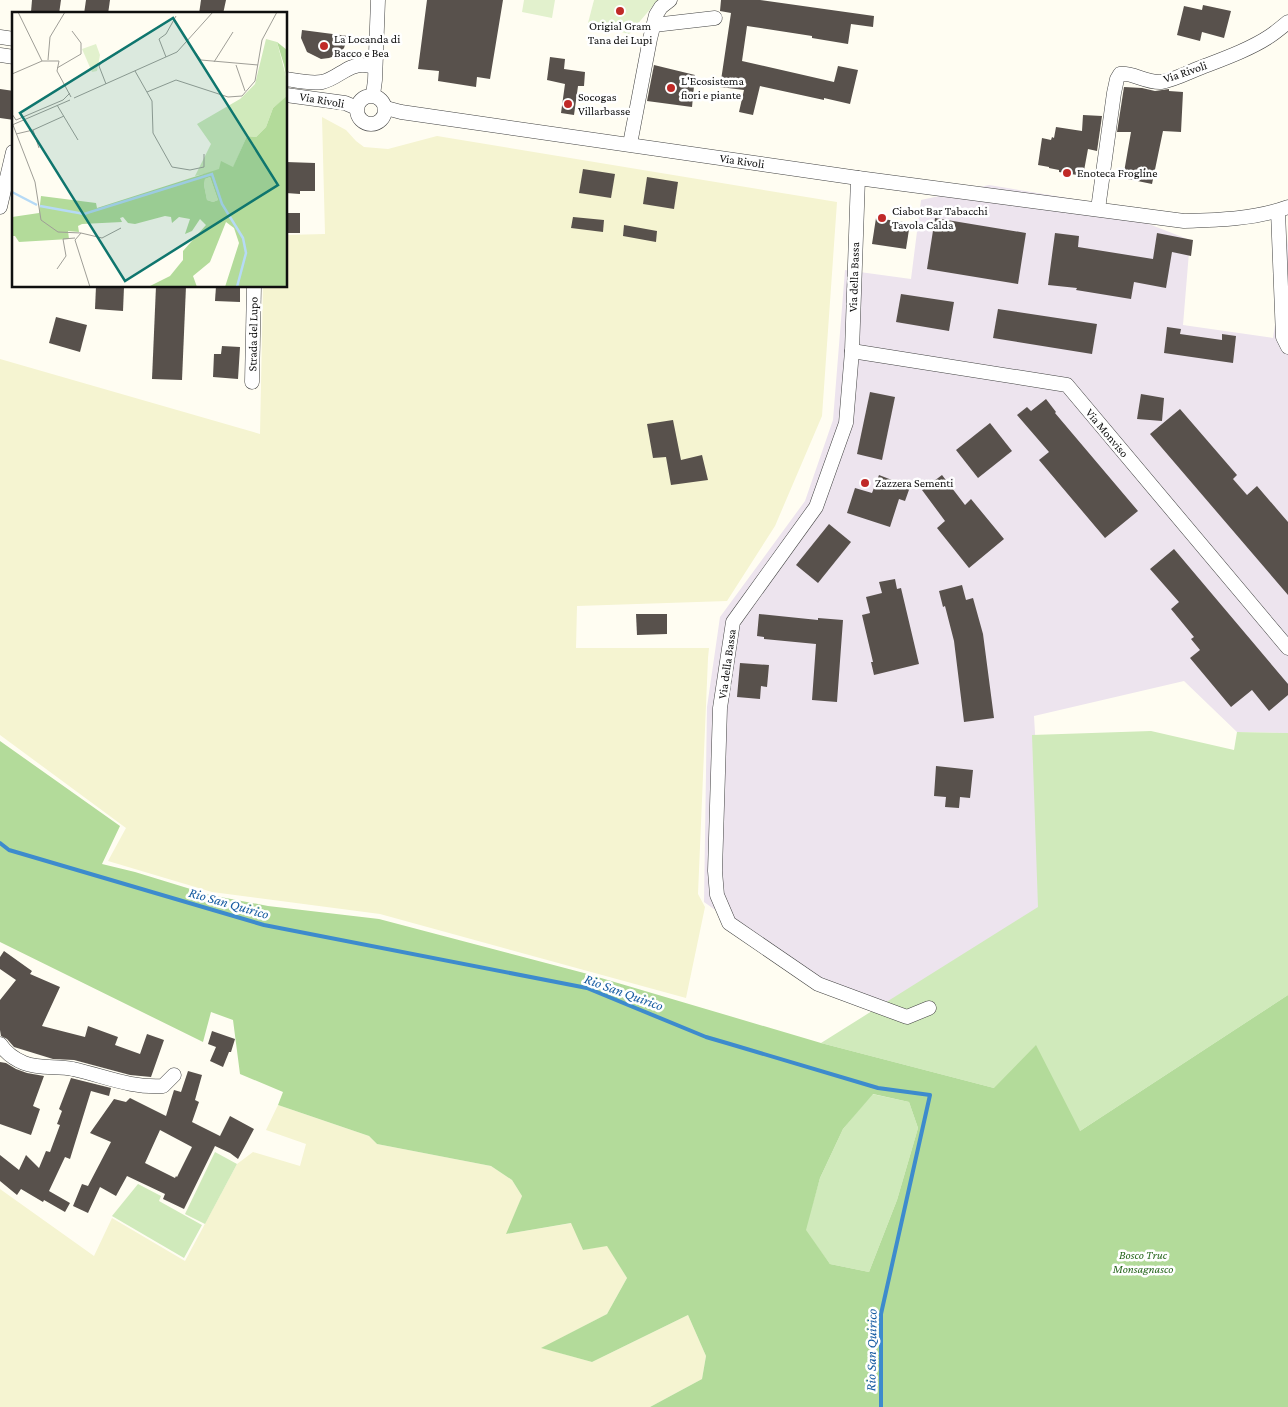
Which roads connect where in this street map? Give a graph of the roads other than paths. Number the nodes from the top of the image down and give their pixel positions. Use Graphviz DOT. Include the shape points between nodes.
graph roads {
  1 [pos="378,0"];
  2 [pos="670,0"];
  3 [pos="715,18"];
  4 [pos="1288,22"];
  5 [pos="654,24"];
  6 [pos="375,67"];
  7 [pos="288,79"];
  8 [pos="288,95"];
  9 [pos="373,95"];
  10 [pos="357,108"];
  11 [pos="386,108"];
  12 [pos="630,144"];
  13 [pos="0,146"];
  14 [pos="12,151"];
  15 [pos="12,160"];
  16 [pos="858,178"];
  17 [pos="0,208"];
  18 [pos="1098,209"];
  19 [pos="1283,209"];
  20 [pos="254,288"];
  21 [pos="1288,347"];
  22 [pos="852,351"];
  23 [pos="252,382"];
  24 [pos="1288,648"];
  25 [pos="929,1008"];
  26 [pos="0,1044"];
  27 [pos="174,1075"];
  1 -- 6 [label="street"];
  2 -- 5 [label="street" via="661,7"];
  3 -- 5 [label="street"];
  4 -- 18 [label="street, Via Rivoli" via="1255,44 1169,80 1152,82 1120,74 1114,94"];
  5 -- 12 [label="street"];
  6 -- 7 [label="street" via="353,66 321,82"];
  6 -- 9 [label="street"];
  8 -- 10 [label="street, Via Rivoli" via="345,103"];
  9 -- 10 [label="street, Via Rivoli" via="360,100"];
  9 -- 11 [label="street" via="382,99"];
  10 -- 11 [label="street, Via Rivoli" via="362,120 370,124 380,121"];
  11 -- 12 [label="street, Via Rivoli"];
  12 -- 16 [label="street, Via Rivoli"];
  13 -- 14 [label="street"];
  15 -- 17 [label="street"];
  16 -- 18 [label="street, Via Rivoli"];
  16 -- 22 [label="street, Via della Bassa"];
  18 -- 19 [label="street, Via Rivoli" via="1184,221 1228,219"];
  19 -- 21 [label="street" via="1283,337"];
  20 -- 23 [label="street, Strada del Lupo"];
  22 -- 24 [label="street, Via Monviso" via="1067,385"];
  22 -- 25 [label="street, Via della Bassa" via="846,423 816,507 733,622 720,708 717,895 729,922 818,984 907,1017"];
  26 -- 27 [label="street" via="13,1058 26,1064 72,1069 130,1085 163,1086"];
}
